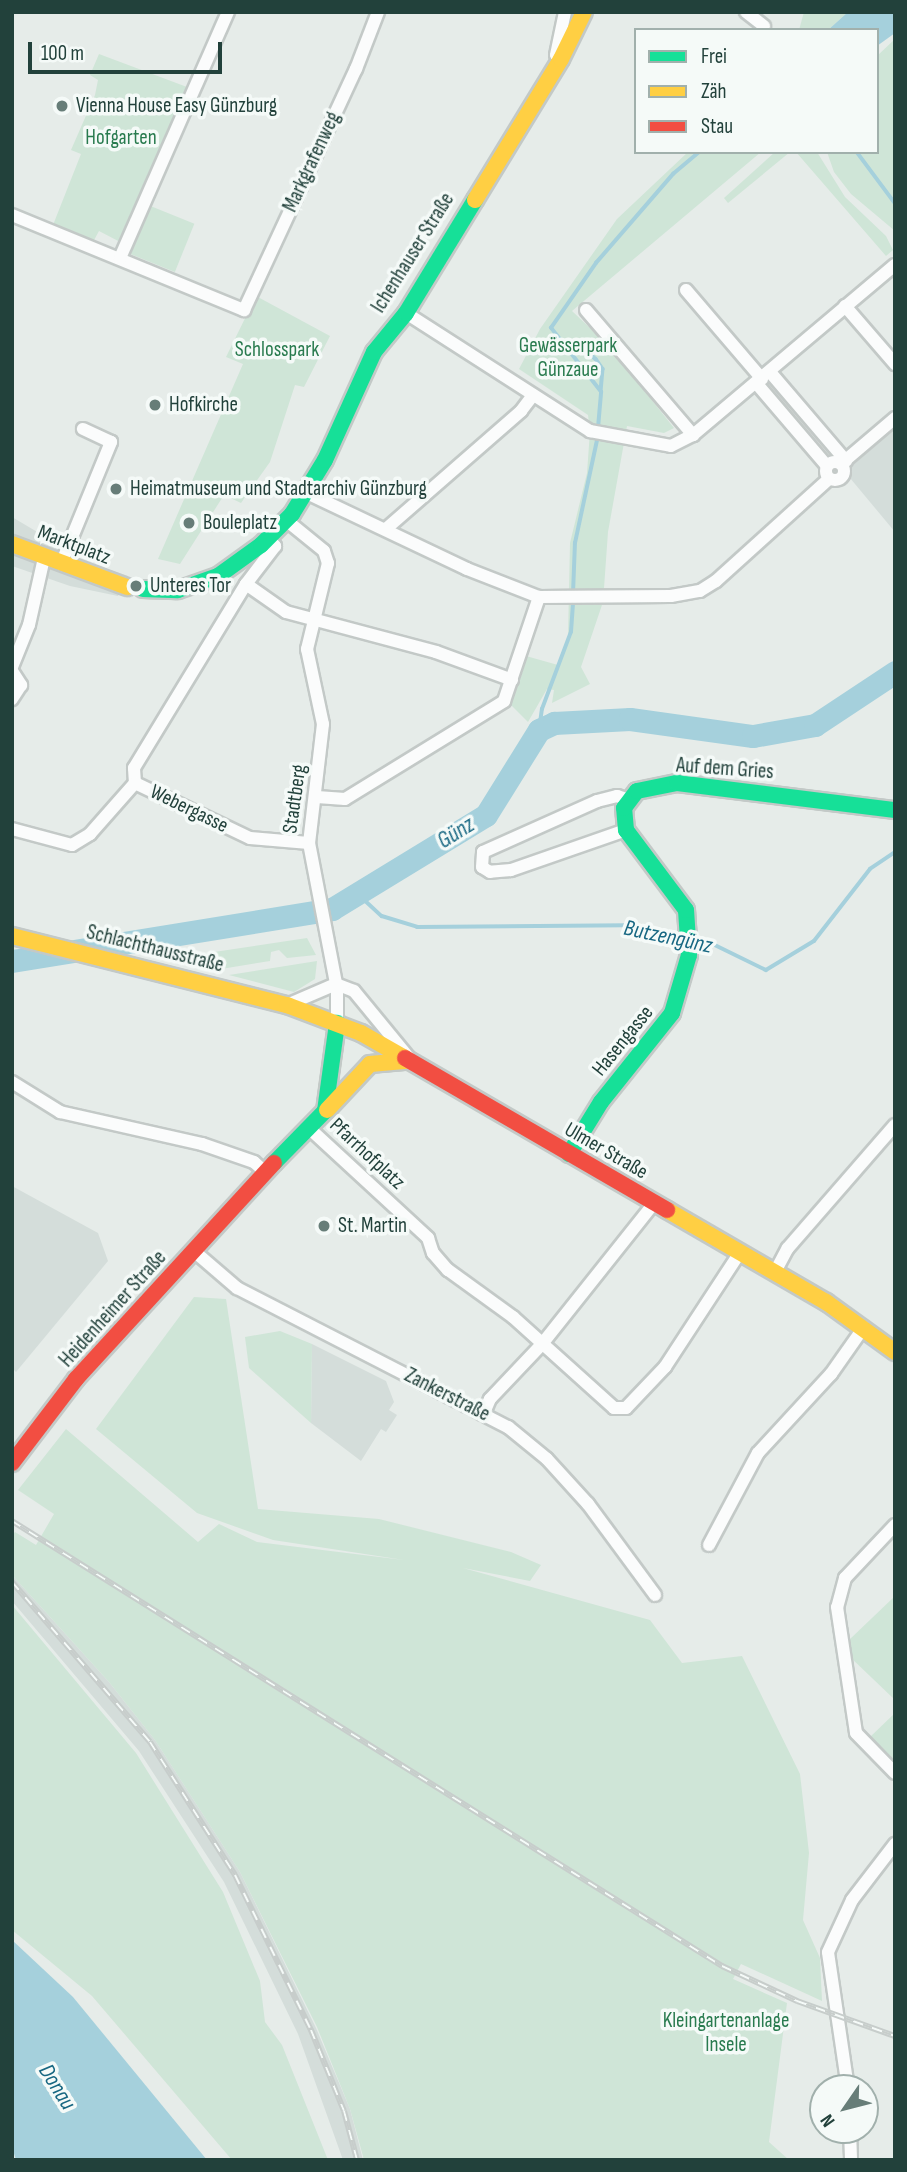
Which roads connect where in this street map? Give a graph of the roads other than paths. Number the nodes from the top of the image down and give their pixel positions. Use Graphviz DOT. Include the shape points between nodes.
graph roads {
  1 [pos="228,12"];
  2 [pos="378,12"];
  3 [pos="565,12"];
  4 [pos="584,12"];
  5 [pos="746,12"];
  6 [pos="764,26"];
  7 [pos="561,59"];
  8 [pos="12,215"];
  9 [pos="120,258"];
  10 [pos="895,265"];
  11 [pos="686,290"];
  12 [pos="845,306"];
  13 [pos="586,310"];
  14 [pos="406,313"];
  15 [pos="895,364"];
  16 [pos="763,378"];
  17 [pos="533,395"];
  18 [pos="895,418"];
  19 [pos="83,429"];
  20 [pos="693,435"];
  21 [pos="843,462"];
  22 [pos="827,466"];
  23 [pos="829,479"];
  24 [pos="307,493"];
  25 [pos="286,520"];
  26 [pos="387,528"];
  27 [pos="268,538"];
  28 [pos="12,544"];
  29 [pos="44,558"];
  30 [pos="61,564"];
  31 [pos="246,584"];
  32 [pos="539,597"];
  33 [pos="313,619"];
  34 [pos="12,669"];
  35 [pos="512,680"];
  36 [pos="12,699"];
  37 [pos="135,783"];
  38 [pos="317,797"];
  39 [pos="629,800"];
  40 [pos="895,810"];
  41 [pos="12,829"];
  42 [pos="626,830"];
  43 [pos="309,843"];
  44 [pos="12,936"];
  45 [pos="336,984"];
  46 [pos="287,1005"];
  47 [pos="337,1023"];
  48 [pos="411,1061"];
  49 [pos="12,1082"];
  50 [pos="325,1111"];
  51 [pos="895,1125"];
  52 [pos="310,1129"];
  53 [pos="569,1154"];
  54 [pos="264,1171"];
  55 [pos="250,1187"];
  56 [pos="654,1203"];
  57 [pos="194,1251"];
  58 [pos="739,1254"];
  59 [pos="775,1272"];
  60 [pos="864,1327"];
  61 [pos="542,1344"];
  62 [pos="894,1349"];
  63 [pos="484,1413"];
  64 [pos="17,1456"];
  65 [pos="895,1525"];
  66 [pos="709,1545"];
  67 [pos="654,1595"];
  68 [pos="895,1773"];
  69 [pos="895,1844"];
  70 [pos="846,2074"];
  1 -- 9 [label="street"];
  2 -- 9 [label="street, Markgrafenweg" via="358,66 244,310"];
  3 -- 7 [label="street" via="556,55"];
  4 -- 7 [label="main road, Ichenhauser Straße"];
  5 -- 6 [label="street"];
  7 -- 14 [label="main road, Ichenhauser Straße"];
  8 -- 9 [label="street"];
  10 -- 12 [label="street"];
  11 -- 16 [label="street"];
  12 -- 15 [label="street"];
  12 -- 16 [label="street"];
  13 -- 20 [label="street"];
  14 -- 17 [label="street"];
  14 -- 24 [label="main road, Ichenhauser Straße" via="370,358"];
  16 -- 20 [label="street"];
  16 -- 21 [label="street"];
  16 -- 22 [label="street"];
  17 -- 20 [label="street" via="590,431 671,446"];
  17 -- 26 [label="street" via="521,411"];
  18 -- 21 [label="street"];
  19 -- 30 [label="street" via="111,442"];
  21 -- 22 [label="street"];
  21 -- 23 [label="street" via="843,476"];
  22 -- 23 [label="street"];
  23 -- 32 [label="street" via="700,590"];
  24 -- 25 [label="main road, Ichenhauser Straße"];
  24 -- 26 [label="street"];
  25 -- 27 [label="main road"];
  25 -- 33 [label="street, Stadtberg" via="324,551 328,563"];
  26 -- 32 [label="street" via="467,569"];
  27 -- 30 [label="main road, Marktplatz" via="240,562 198,584 163,592 131,587"];
  27 -- 31 [label="street" via="275,547"];
  28 -- 29 [label="main road, Marktplatz"];
  29 -- 30 [label="main road, Marktplatz"];
  29 -- 34 [label="street" via="29,625"];
  31 -- 33 [label="street" via="286,612"];
  31 -- 37 [label="street" via="134,768"];
  32 -- 35 [label="street"];
  33 -- 35 [label="street" via="436,652"];
  33 -- 38 [label="street, Stadtberg" via="307,649 323,724"];
  34 -- 36 [label="street" via="21,685"];
  35 -- 38 [label="street" via="504,701 426,753 345,799"];
  37 -- 41 [label="street, Webergasse" via="90,834 72,845"];
  37 -- 43 [label="street, Webergasse" via="250,838"];
  38 -- 43 [label="street, Stadtberg"];
  39 -- 40 [label="main road, Auf dem Gries" via="637,791 677,783"];
  39 -- 42 [label="main road" via="624,808"];
  39 -- 42 [label="street, Auf dem Gries" via="617,796 597,801 483,852 482,867 490,873 511,870"];
  42 -- 53 [label="main road, Hasengasse" via="686,910 689,955 672,1013 601,1102"];
  43 -- 45 [label="street, Stadtberg" via="312,878"];
  44 -- 46 [label="main road, Schlachthausstraße"];
  45 -- 46 [label="street"];
  45 -- 47 [label="street, Stadtberg"];
  45 -- 48 [label="street" via="354,991"];
  46 -- 47 [label="main road, Ulmer Straße"];
  47 -- 48 [label="main road, Ulmer Straße"];
  47 -- 50 [label="main road, Pfarrhofplatz"];
  48 -- 50 [label="main road" via="370,1065"];
  48 -- 53 [label="main road, Ulmer Straße"];
  49 -- 54 [label="street" via="60,1112 229,1154 254,1162"];
  50 -- 52 [label="main road, Pfarrhofplatz"];
  51 -- 59 [label="street" via="788,1248"];
  52 -- 54 [label="main road, Pfarrhofplatz"];
  52 -- 61 [label="street, Pfarrhofplatz" via="428,1238 433,1253 448,1270 496,1303"];
  53 -- 56 [label="main road, Ulmer Straße"];
  54 -- 55 [label="main road, Pfarrhofplatz"];
  55 -- 57 [label="main road, Heidenheimer Straße"];
  56 -- 58 [label="main road, Ulmer Straße"];
  56 -- 61 [label="street"];
  57 -- 63 [label="street, Zankerstraße" via="237,1288"];
  57 -- 64 [label="main road, Heidenheimer Straße" via="76,1379"];
  58 -- 59 [label="main road, Ulmer Straße"];
  58 -- 61 [label="street, Pfarrhofplatz" via="678,1350 626,1408 606,1403"];
  59 -- 60 [label="main road, Ulmer Straße"];
  60 -- 62 [label="main road, Ulmer Straße"];
  60 -- 66 [label="street" via="831,1374 758,1453"];
  61 -- 63 [label="street" via="491,1399"];
  63 -- 67 [label="street, Zankerstraße" via="547,1459 588,1504"];
  65 -- 68 [label="street" via="850,1572 837,1607 856,1733"];
  69 -- 70 [label="street" via="852,1900 828,1952"];
}
